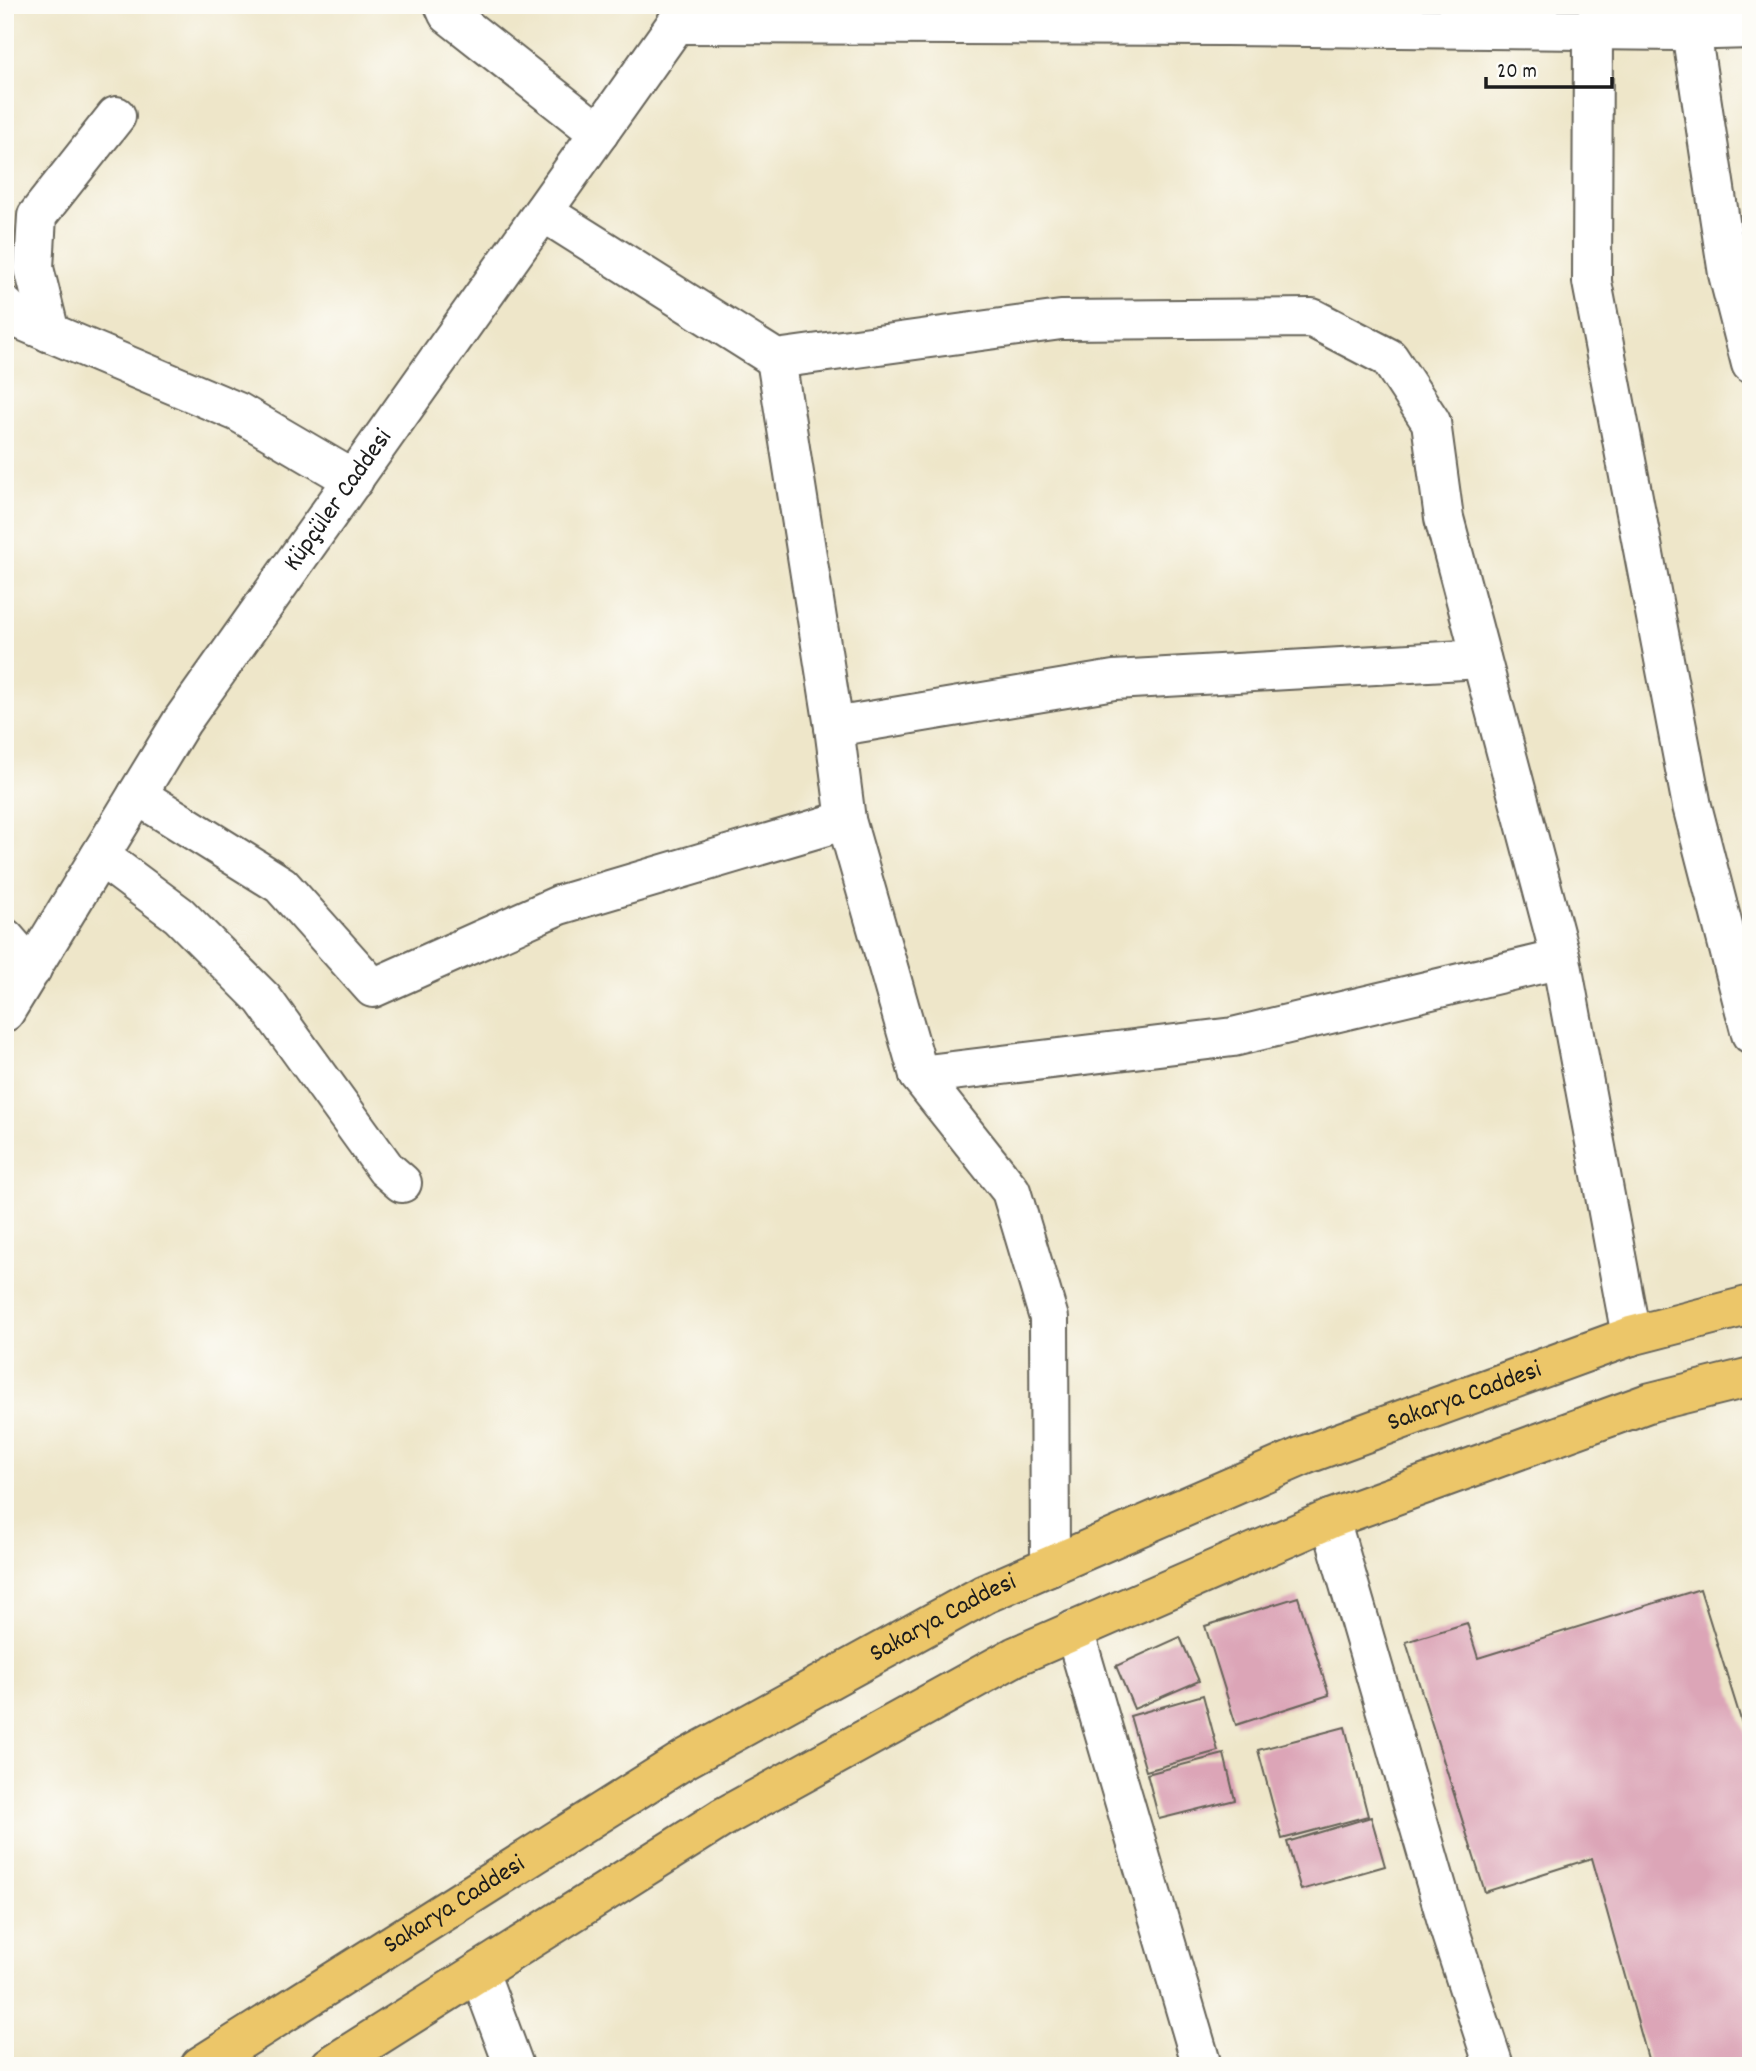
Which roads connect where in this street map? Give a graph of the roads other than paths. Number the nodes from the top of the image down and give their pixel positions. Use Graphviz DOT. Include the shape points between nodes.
graph roads {
  1 [pos="444,5"];
  2 [pos="686,15"];
  3 [pos="1223,16"];
  4 [pos="1681,22"];
  5 [pos="1751,29"];
  6 [pos="1593,30"];
  7 [pos="116,116"];
  8 [pos="599,133"];
  9 [pos="543,212"];
  10 [pos="5,306"];
  11 [pos="50,333"];
  12 [pos="776,359"];
  13 [pos="1751,365"];
  14 [pos="354,480"];
  15 [pos="1481,659"];
  16 [pos="834,727"];
  17 [pos="137,795"];
  18 [pos="846,820"];
  19 [pos="100,856"];
  20 [pos="5,938"];
  21 [pos="1561,959"];
  22 [pos="32,968"];
  23 [pos="5,1012"];
  24 [pos="1751,1034"];
  25 [pos="919,1074"];
  26 [pos="402,1183"];
  27 [pos="1751,1305"];
  28 [pos="1631,1336"];
  29 [pos="1751,1377"];
  30 [pos="1330,1519"];
  31 [pos="1050,1566"];
  32 [pos="1074,1630"];
  33 [pos="479,1972"];
  34 [pos="200,2066"];
  35 [pos="330,2066"];
  36 [pos="514,2066"];
  37 [pos="1202,2066"];
  38 [pos="1494,2066"];
  1 -- 8 [label="street" via="448,14"];
  2 -- 3 [label="street"];
  2 -- 8 [label="street, Küpçüler Caddesi"];
  3 -- 6 [label="street"];
  4 -- 5 [label="street"];
  4 -- 6 [label="street"];
  4 -- 13 [label="street" via="1728,274"];
  6 -- 24 [label="street" via="1592,282 1692,806"];
  7 -- 11 [label="street" via="37,216 34,268"];
  8 -- 9 [label="street, Küpçüler Caddesi"];
  9 -- 12 [label="street"];
  9 -- 14 [label="street, Küpçüler Caddesi"];
  10 -- 11 [label="street" via="18,319"];
  11 -- 14 [label="street" via="238,412"];
  12 -- 15 [label="street" via="1061,320 1312,318 1389,358 1431,422 1444,518"];
  12 -- 16 [label="street"];
  14 -- 17 [label="street, Küpçüler Caddesi" via="182,721"];
  15 -- 16 [label="street" via="1114,680"];
  15 -- 21 [label="street"];
  16 -- 18 [label="street"];
  17 -- 18 [label="street" via="281,886 373,988 559,905"];
  17 -- 19 [label="street, Küpçüler Caddesi"];
  18 -- 25 [label="street"];
  19 -- 22 [label="street, Küpçüler Caddesi"];
  19 -- 26 [label="street" via="179,915 263,999 386,1169"];
  20 -- 22 [label="street"];
  21 -- 25 [label="street" via="1233,1037"];
  21 -- 28 [label="street"];
  22 -- 23 [label="street, Küpçüler Caddesi"];
  25 -- 31 [label="street" via="1011,1191 1049,1318"];
  27 -- 28 [label="main road, Sakarya Caddesi"];
  28 -- 31 [label="main road, Sakarya Caddesi" via="1305,1455"];
  29 -- 30 [label="main road" via="1651,1402"];
  30 -- 32 [label="main road"];
  30 -- 38 [label="street" via="1448,1925"];
  31 -- 34 [label="main road, Sakarya Caddesi" via="985,1594 687,1758"];
  32 -- 33 [label="main road" via="1016,1656 722,1818"];
  32 -- 37 [label="street"];
  33 -- 35 [label="main road"];
  33 -- 36 [label="street"];
}
